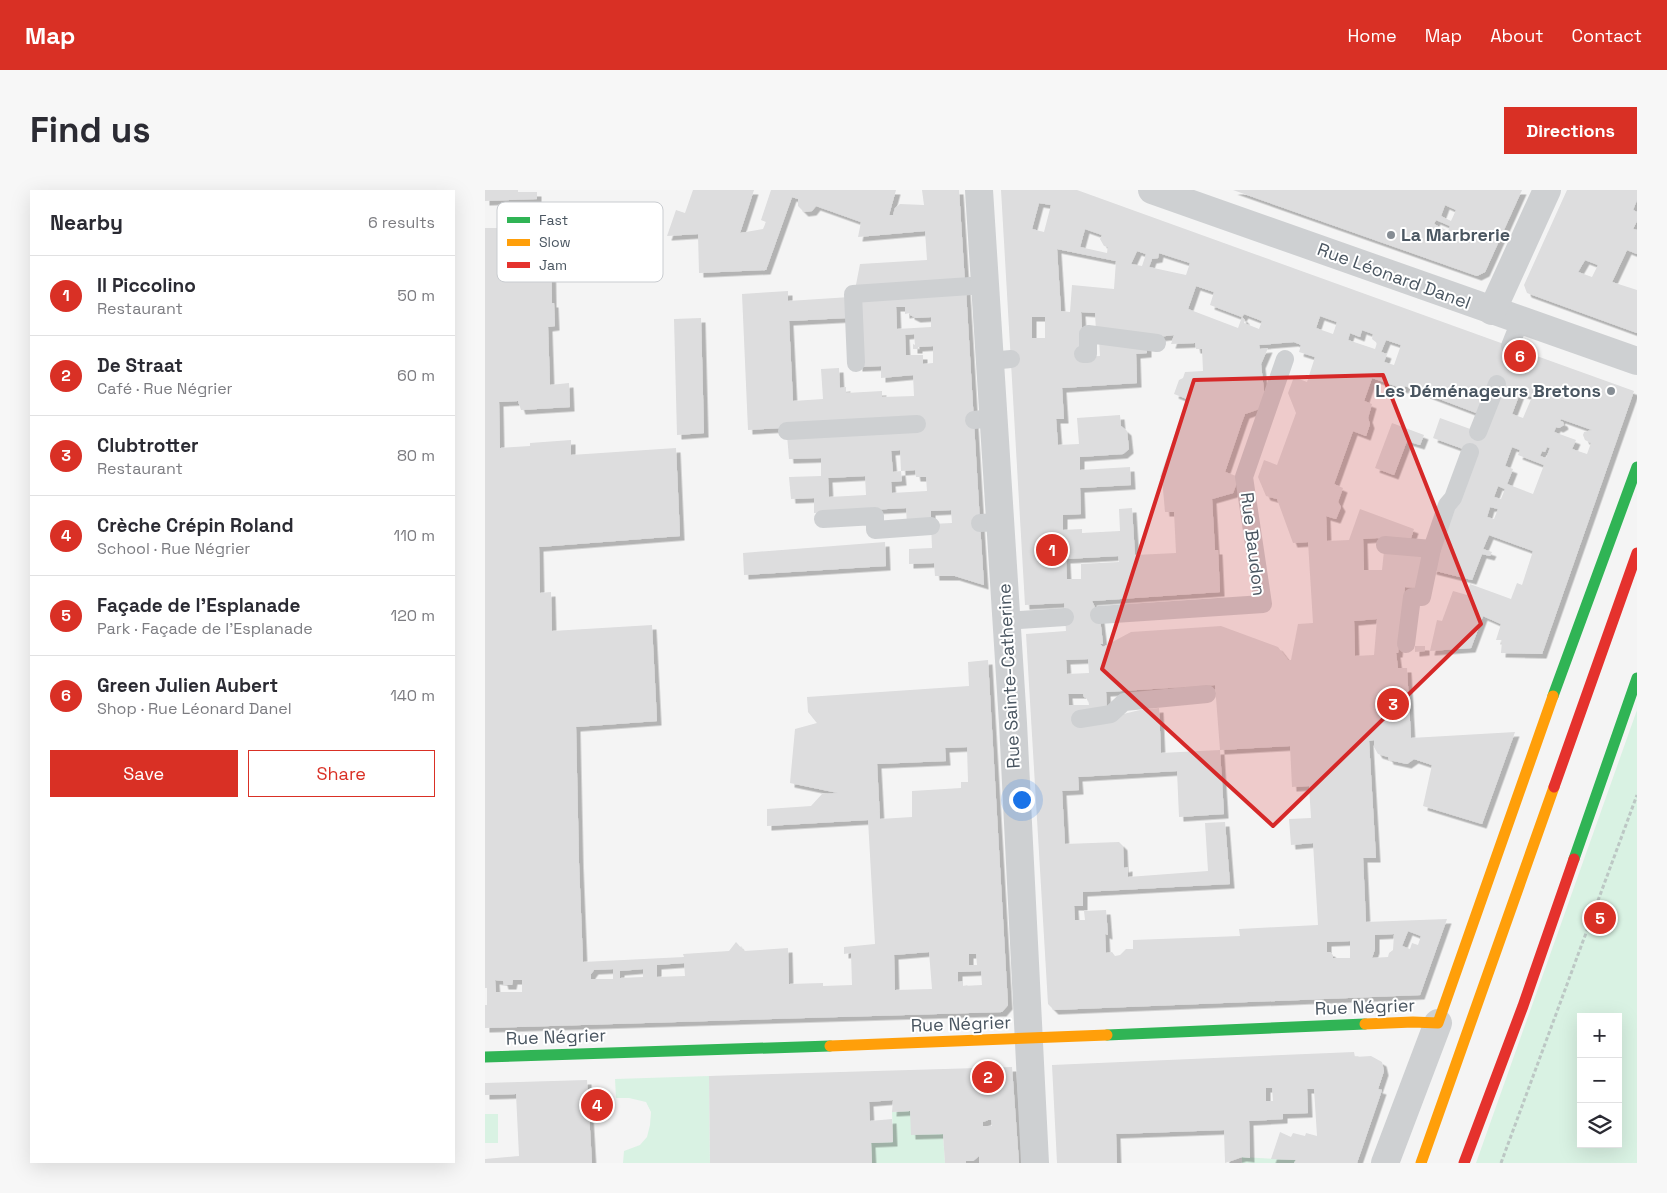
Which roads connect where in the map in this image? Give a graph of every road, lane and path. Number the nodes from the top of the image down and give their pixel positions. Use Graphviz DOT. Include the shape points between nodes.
graph roads {
  1 [pos="979,190"];
  2 [pos="1151,190"];
  3 [pos="1547,190"];
  4 [pos="985,285"];
  5 [pos="1492,311"];
  6 [pos="1520,321"];
  7 [pos="1157,343"];
  8 [pos="1510,346"];
  9 [pos="1083,354"];
  10 [pos="1285,359"];
  11 [pos="1637,362"];
  12 [pos="856,363"];
  13 [pos="1497,384"];
  14 [pos="917,424"];
  15 [pos="787,431"];
  16 [pos="1478,432"];
  17 [pos="1470,452"];
  18 [pos="1637,466"];
  19 [pos="823,519"];
  20 [pos="931,526"];
  21 [pos="1385,544"];
  22 [pos="1432,549"];
  23 [pos="1637,553"];
  24 [pos="1099,615"];
  25 [pos="1065,617"];
  26 [pos="1006,621"];
  27 [pos="1406,644"];
  28 [pos="1637,678"];
  29 [pos="1207,694"];
  30 [pos="1081,719"];
  31 [pos="1637,795"];
  32 [pos="1437,1022"];
  33 [pos="1029,1039"];
  34 [pos="485,1057"];
  35 [pos="1035,1163"];
  36 [pos="1385,1163"];
  37 [pos="1421,1163"];
  38 [pos="1465,1163"];
  39 [pos="1501,1163"];
  1 -- 4 [label="street, Rue Sainte-Catherine"];
  2 -- 5 [label="street, Rue Léonard Danel"];
  3 -- 5 [label="street"];
  4 -- 12 [label="lane" via="853,294"];
  4 -- 26 [label="street, Rue Sainte-Catherine" via="1000,360 984,419 990,522"];
  5 -- 6 [label="street, Rue Léonard Danel"];
  6 -- 8 [label="lane"];
  6 -- 11 [label="street, Rue Léonard Danel"];
  7 -- 9 [label="lane" via="1088,334 1088,354"];
  10 -- 24 [label="lane, Rue Baudon" via="1244,478 1263,604"];
  13 -- 16 [label="lane"];
  14 -- 15 [label="lane"];
  17 -- 22 [label="lane"];
  18 -- 32 [label="street"];
  19 -- 20 [label="lane" via="875,516 875,530"];
  21 -- 22 [label="lane"];
  22 -- 27 [label="lane" via="1422,597 1412,597"];
  23 -- 37 [label="street"];
  25 -- 26 [label="lane"];
  26 -- 33 [label="street, Rue Sainte-Catherine" via="1022,723"];
  28 -- 38 [label="street"];
  29 -- 30 [label="lane" via="1124,702 1111,714"];
  31 -- 39 [label="path"];
  32 -- 33 [label="street, Rue Négrier"];
  32 -- 36 [label="street"];
  33 -- 34 [label="street, Rue Négrier"];
  33 -- 35 [label="street, Rue Sainte-Catherine"];
}
